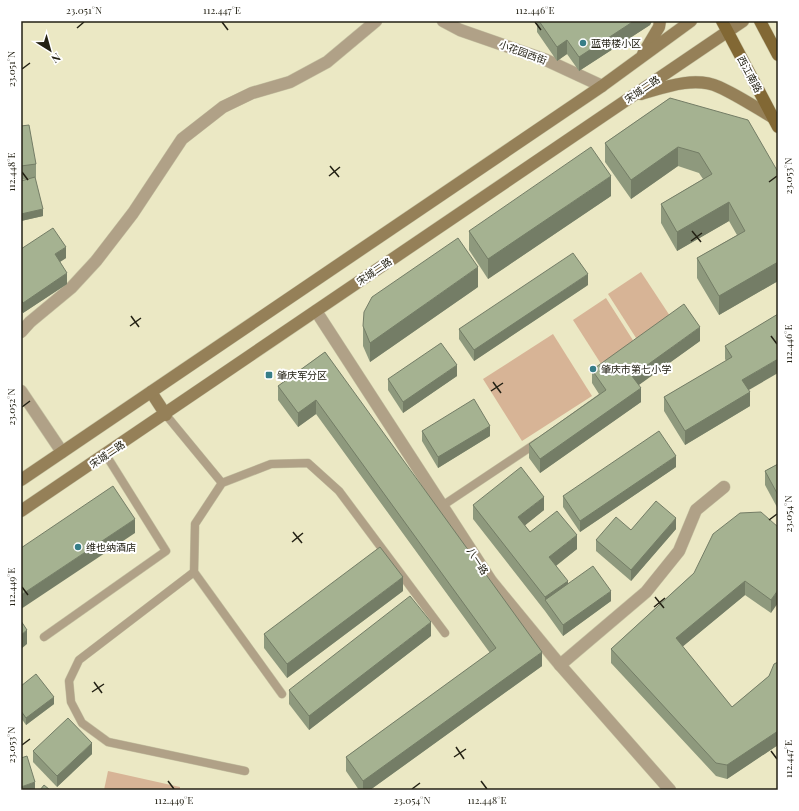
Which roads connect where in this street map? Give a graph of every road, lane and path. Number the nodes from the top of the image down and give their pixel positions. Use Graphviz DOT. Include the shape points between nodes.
graph roads {
  1 [pos="376,21"];
  2 [pos="443,21"];
  3 [pos="660,21"];
  4 [pos="691,21"];
  5 [pos="743,21"];
  6 [pos="760,21"];
  7 [pos="725,26"];
  8 [pos="778,55"];
  9 [pos="640,58"];
  10 [pos="602,86"];
  11 [pos="630,97"];
  12 [pos="775,122"];
  13 [pos="316,311"];
  14 [pos="21,332"];
  15 [pos="21,391"];
  16 [pos="151,392"];
  17 [pos="166,414"];
  18 [pos="548,436"];
  19 [pos="62,452"];
  20 [pos="106,455"];
  21 [pos="21,480"];
  22 [pos="222,484"];
  23 [pos="724,487"];
  24 [pos="442,506"];
  25 [pos="21,511"];
  26 [pos="194,572"];
  27 [pos="445,633"];
  28 [pos="44,638"];
  29 [pos="560,665"];
  30 [pos="282,694"];
  31 [pos="245,770"];
  32 [pos="670,790"];
  1 -- 14 [label="street" via="327,62 290,82 252,93 223,107 182,139 133,213 96,261 72,288"];
  2 -- 10 [label="street, 小花园西街" via="460,30 546,60"];
  3 -- 9 [label="main road"];
  4 -- 9 [label="main road"];
  5 -- 7 [label="main road, 宋城二路"];
  6 -- 8 [label="main road"];
  7 -- 11 [label="main road, 宋城二路"];
  7 -- 12 [label="main road, 西江南路"];
  9 -- 10 [label="main road"];
  10 -- 16 [label="main road"];
  11 -- 12 [label="main road" via="670,85 696,82 718,86"];
  11 -- 13 [label="main road, 宋城二路"];
  13 -- 17 [label="main road, 宋城二路"];
  13 -- 24 [label="street, 八一路"];
  15 -- 19 [label="street"];
  16 -- 17 [label="main road"];
  16 -- 19 [label="main road"];
  17 -- 20 [label="main road, 宋城二路"];
  17 -- 22 [label="lane"];
  18 -- 24 [label="lane"];
  19 -- 21 [label="main road"];
  20 -- 25 [label="main road, 宋城二路"];
  20 -- 28 [label="lane" via="166,551"];
  22 -- 26 [label="lane" via="195,524"];
  22 -- 27 [label="lane" via="271,464 308,463 339,491"];
  23 -- 29 [label="street" via="696,510 679,551 646,592"];
  24 -- 29 [label="street, 八一路" via="491,581"];
  26 -- 30 [label="lane"];
  26 -- 31 [label="lane" via="79,660 69,681 71,702 82,724 108,742"];
  29 -- 32 [label="street, 八一路"];
}
